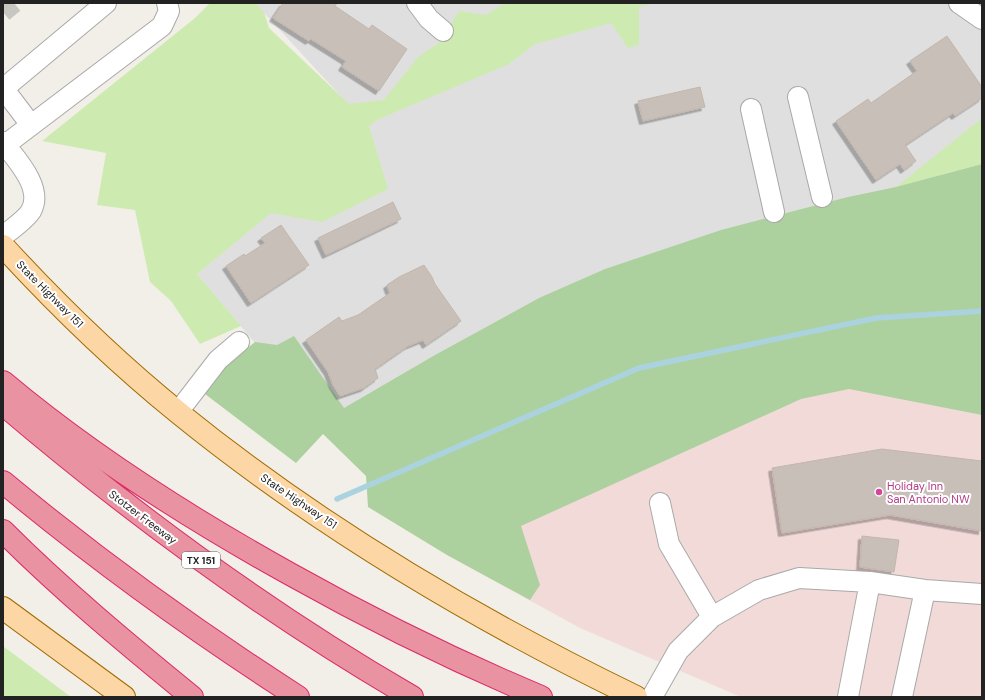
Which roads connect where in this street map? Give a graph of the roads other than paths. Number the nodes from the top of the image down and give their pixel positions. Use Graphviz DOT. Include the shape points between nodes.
graph roads {
  1 [pos="106,3"];
  2 [pos="167,3"];
  3 [pos="417,3"];
  4 [pos="959,3"];
  5 [pos="982,20"];
  6 [pos="443,30"];
  7 [pos="3,88"];
  8 [pos="798,97"];
  9 [pos="751,109"];
  10 [pos="31,125"];
  11 [pos="4,144"];
  12 [pos="822,197"];
  13 [pos="774,212"];
  14 [pos="3,236"];
  15 [pos="3,246"];
  16 [pos="239,342"];
  17 [pos="3,382"];
  18 [pos="3,404"];
  19 [pos="178,412"];
  20 [pos="3,482"];
  21 [pos="660,503"];
  22 [pos="3,531"];
  23 [pos="870,582"];
  24 [pos="925,590"];
  25 [pos="982,594"];
  26 [pos="3,608"];
  27 [pos="712,617"];
  28 [pos="124,697"];
  29 [pos="192,697"];
  30 [pos="298,697"];
  31 [pos="412,697"];
  32 [pos="541,697"];
  33 [pos="636,697"];
  34 [pos="652,697"];
  35 [pos="848,697"];
  36 [pos="902,697"];
  1 -- 7 [label="lane"];
  2 -- 10 [label="lane" via="169,11 162,26"];
  3 -- 6 [label="lane" via="429,19"];
  4 -- 5 [label="lane"];
  7 -- 10 [label="lane"];
  8 -- 12 [label="lane"];
  9 -- 13 [label="lane"];
  10 -- 11 [label="lane"];
  11 -- 14 [label="lane" via="26,171 33,188 34,203 30,212"];
  15 -- 19 [label="main road, State Highway 151" via="104,348"];
  16 -- 19 [label="lane" via="218,360"];
  17 -- 32 [label="highway" via="113,465 246,550 399,632"];
  18 -- 31 [label="highway, Stotzer Freeway / TX 151" via="102,486 186,550 317,639"];
  19 -- 33 [label="main road, State Highway 151" via="282,490 419,579 504,629"];
  20 -- 30 [label="highway" via="138,588 231,654"];
  21 -- 27 [label="lane" via="669,544"];
  22 -- 29 [label="highway" via="101,622"];
  23 -- 24 [label="lane"];
  23 -- 27 [label="lane" via="799,578 759,590"];
  23 -- 35 [label="lane"];
  24 -- 25 [label="lane"];
  24 -- 36 [label="lane"];
  26 -- 28 [label="main road"];
  27 -- 34 [label="lane" via="678,651"];
}
